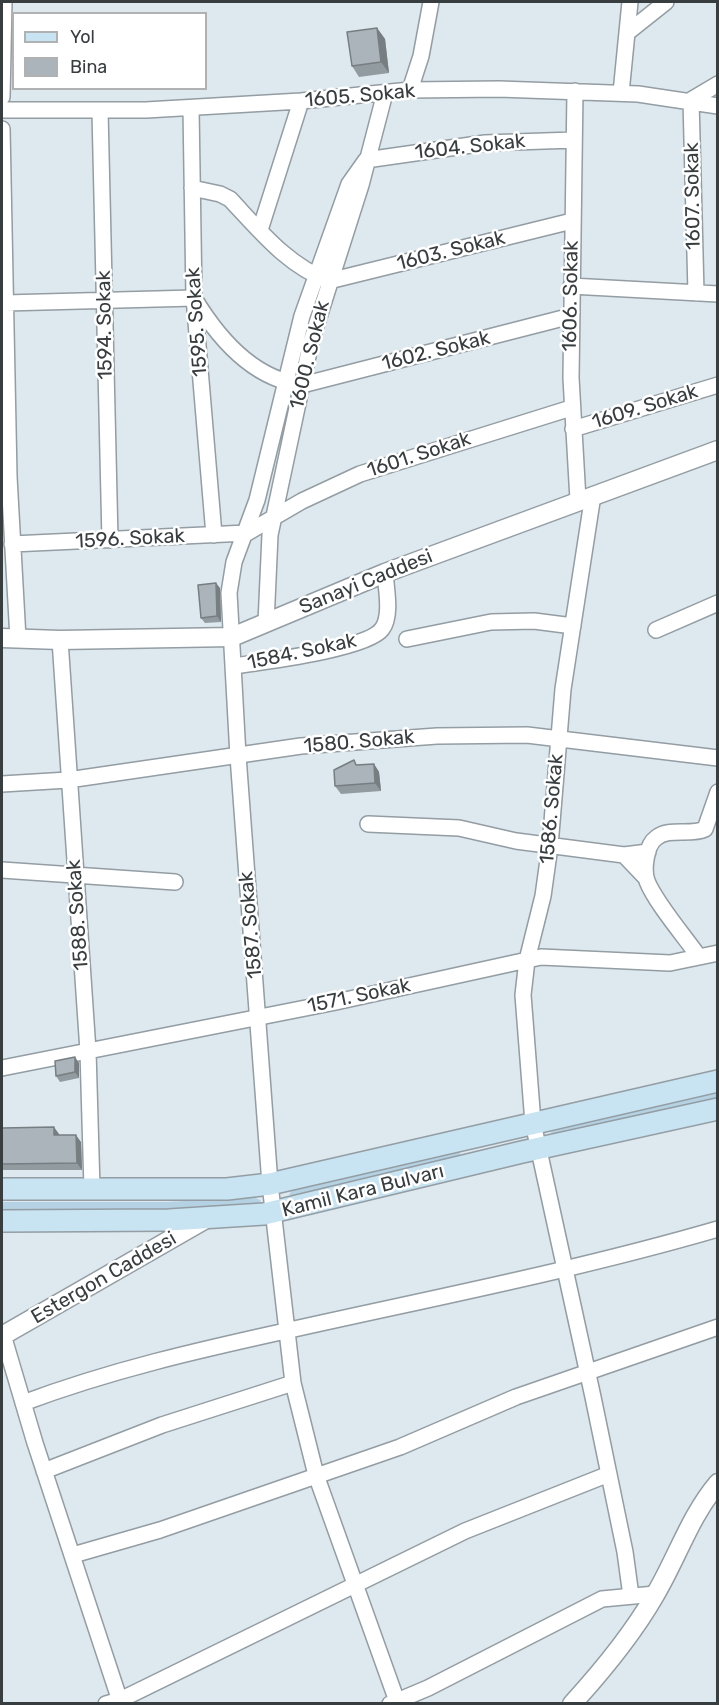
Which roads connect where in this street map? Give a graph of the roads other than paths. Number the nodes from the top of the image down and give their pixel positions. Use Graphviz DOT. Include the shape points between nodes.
graph roads {
  1 [pos="4,2"];
  2 [pos="431,2"];
  3 [pos="630,2"];
  4 [pos="666,2"];
  5 [pos="627,33"];
  6 [pos="717,84"];
  7 [pos="410,90"];
  8 [pos="575,91"];
  9 [pos="385,93"];
  10 [pos="621,93"];
  11 [pos="2,97"];
  12 [pos="691,100"];
  13 [pos="301,101"];
  14 [pos="717,106"];
  15 [pos="191,108"];
  16 [pos="2,110"];
  17 [pos="100,111"];
  18 [pos="2,129"];
  19 [pos="574,140"];
  20 [pos="366,160"];
  21 [pos="192,188"];
  22 [pos="572,221"];
  23 [pos="260,230"];
  24 [pos="322,278"];
  25 [pos="571,286"];
  26 [pos="696,293"];
  27 [pos="717,294"];
  28 [pos="194,298"];
  29 [pos="104,300"];
  30 [pos="5,303"];
  31 [pos="570,316"];
  32 [pos="284,383"];
  33 [pos="302,385"];
  34 [pos="717,385"];
  35 [pos="571,408"];
  36 [pos="573,429"];
  37 [pos="717,450"];
  38 [pos="586,497"];
  39 [pos="273,517"];
  40 [pos="247,532"];
  41 [pos="214,535"];
  42 [pos="110,540"];
  43 [pos="12,544"];
  44 [pos="385,573"];
  45 [pos="717,603"];
  46 [pos="266,623"];
  47 [pos="573,626"];
  48 [pos="656,630"];
  49 [pos="232,637"];
  50 [pos="10,639"];
  51 [pos="407,639"];
  52 [pos="60,640"];
  53 [pos="234,666"];
  54 [pos="558,738"];
  55 [pos="238,756"];
  56 [pos="717,758"];
  57 [pos="68,780"];
  58 [pos="2,784"];
  59 [pos="717,792"];
  60 [pos="368,824"];
  61 [pos="550,846"];
  62 [pos="648,852"];
  63 [pos="624,855"];
  64 [pos="2,870"];
  65 [pos="75,874"];
  66 [pos="646,878"];
  67 [pos="175,882"];
  68 [pos="717,952"];
  69 [pos="699,957"];
  70 [pos="527,960"];
  71 [pos="259,1017"];
  72 [pos="88,1051"];
  73 [pos="2,1068"];
  74 [pos="717,1081"];
  75 [pos="717,1109"];
  76 [pos="533,1123"];
  77 [pos="541,1149"];
  78 [pos="270,1185"];
  79 [pos="2,1189"];
  80 [pos="92,1190"];
  81 [pos="273,1213"];
  82 [pos="206,1219"];
  83 [pos="2,1221"];
  84 [pos="717,1229"];
  85 [pos="566,1270"];
  86 [pos="717,1327"];
  87 [pos="287,1331"];
  88 [pos="2,1335"];
  89 [pos="588,1372"];
  90 [pos="293,1383"];
  91 [pos="23,1403"];
  92 [pos="44,1471"];
  93 [pos="609,1474"];
  94 [pos="316,1475"];
  95 [pos="717,1483"];
  96 [pos="73,1555"];
  97 [pos="355,1586"];
  98 [pos="655,1594"];
  99 [pos="631,1596"];
  100 [pos="115,1702"];
  101 [pos="395,1702"];
  102 [pos="572,1704"];
  1 -- 11 [label="street"];
  2 -- 7 [label="street"];
  3 -- 5 [label="street"];
  4 -- 5 [label="street"];
  5 -- 10 [label="street"];
  6 -- 12 [label="street"];
  7 -- 8 [label="street, 1605. Sokak"];
  7 -- 9 [label="street, 1605. Sokak"];
  8 -- 10 [label="street, 1605. Sokak"];
  8 -- 19 [label="street, 1606. Sokak"];
  9 -- 13 [label="street, 1605. Sokak"];
  9 -- 20 [label="street, 1600. Sokak"];
  10 -- 12 [label="street, 1605. Sokak"];
  12 -- 14 [label="street, 1605. Sokak"];
  12 -- 26 [label="street, 1607. Sokak"];
  13 -- 15 [label="street, 1605. Sokak"];
  13 -- 23 [label="street"];
  15 -- 17 [label="street, 1605. Sokak"];
  15 -- 21 [label="street, 1595. Sokak"];
  16 -- 17 [label="street, 1605. Sokak"];
  17 -- 29 [label="street, 1594. Sokak"];
  18 -- 30 [label="street"];
  19 -- 20 [label="street, 1604. Sokak" via="485,143"];
  19 -- 22 [label="street, 1606. Sokak"];
  20 -- 24 [label="street, 1600. Sokak" via="361,185"];
  21 -- 23 [label="street" via="231,199"];
  21 -- 28 [label="street, 1595. Sokak"];
  22 -- 24 [label="street, 1603. Sokak"];
  22 -- 25 [label="street, 1606. Sokak"];
  23 -- 24 [label="street" via="290,259"];
  24 -- 32 [label="street, 1587. Sokak"];
  24 -- 33 [label="street, 1600. Sokak"];
  25 -- 26 [label="street"];
  25 -- 31 [label="street, 1606. Sokak"];
  26 -- 27 [label="street"];
  28 -- 29 [label="street"];
  28 -- 32 [label="street" via="225,341 262,372"];
  28 -- 41 [label="street, 1595. Sokak"];
  29 -- 30 [label="street"];
  29 -- 42 [label="street, 1594. Sokak"];
  30 -- 43 [label="street"];
  31 -- 33 [label="street, 1602. Sokak"];
  31 -- 35 [label="street, 1606. Sokak"];
  32 -- 33 [label="street"];
  32 -- 40 [label="street, 1587. Sokak"];
  33 -- 39 [label="street, 1600. Sokak"];
  34 -- 36 [label="street, 1609. Sokak"];
  35 -- 36 [label="street, 1606. Sokak"];
  35 -- 39 [label="street, 1601. Sokak" via="387,464"];
  36 -- 38 [label="street, 1606. Sokak"];
  37 -- 38 [label="street, Sanayi Caddesi"];
  38 -- 44 [label="street, Sanayi Caddesi"];
  38 -- 47 [label="street, 1586. Sokak"];
  39 -- 40 [label="street, 1601. Sokak"];
  39 -- 46 [label="street, 1600. Sokak"];
  40 -- 41 [label="street, 1596. Sokak"];
  40 -- 49 [label="street, 1587. Sokak" via="230,583"];
  41 -- 42 [label="street, 1596. Sokak"];
  42 -- 43 [label="street, 1596. Sokak"];
  43 -- 50 [label="street"];
  44 -- 46 [label="street, Sanayi Caddesi"];
  44 -- 53 [label="street, 1584. Sokak" via="386,621 378,633 321,652"];
  45 -- 48 [label="street"];
  46 -- 49 [label="street, Sanayi Caddesi"];
  47 -- 51 [label="street" via="534,621 491,622"];
  47 -- 54 [label="street, 1586. Sokak"];
  49 -- 52 [label="street, Sanayi Caddesi"];
  49 -- 53 [label="street, 1587. Sokak"];
  50 -- 52 [label="street, Sanayi Caddesi"];
  52 -- 57 [label="street, 1588. Sokak"];
  53 -- 55 [label="street, 1587. Sokak"];
  54 -- 55 [label="street, 1580. Sokak" via="407,737"];
  54 -- 56 [label="street, 1580. Sokak"];
  54 -- 61 [label="street, 1586. Sokak"];
  55 -- 57 [label="street, 1580. Sokak"];
  55 -- 71 [label="street, 1587. Sokak"];
  57 -- 58 [label="street, 1580. Sokak"];
  57 -- 65 [label="street, 1588. Sokak"];
  59 -- 62 [label="street" via="705,829 662,834 651,843"];
  60 -- 61 [label="street" via="459,828"];
  61 -- 63 [label="street"];
  61 -- 70 [label="street, 1586. Sokak" via="543,896"];
  62 -- 63 [label="street"];
  62 -- 66 [label="street"];
  63 -- 66 [label="street"];
  64 -- 65 [label="street"];
  65 -- 67 [label="street"];
  65 -- 72 [label="street, 1588. Sokak"];
  66 -- 69 [label="street"];
  68 -- 69 [label="street, 1571. Sokak"];
  69 -- 70 [label="street, 1571. Sokak" via="670,963 553,957"];
  70 -- 71 [label="street, 1571. Sokak"];
  70 -- 76 [label="street, 1586. Sokak" via="523,995"];
  71 -- 72 [label="street, 1571. Sokak"];
  71 -- 78 [label="street, 1587. Sokak"];
  72 -- 73 [label="street, 1571. Sokak"];
  72 -- 80 [label="street, 1588. Sokak"];
  74 -- 76 [label="main road, Kamil Kara Bulvarı"];
  75 -- 77 [label="main road, Kamil Kara Bulvarı"];
  76 -- 77 [label="street, 1586. Sokak"];
  76 -- 78 [label="main road, Kamil Kara Bulvarı"];
  77 -- 81 [label="main road, Kamil Kara Bulvarı"];
  77 -- 85 [label="street, 1586. Sokak"];
  78 -- 80 [label="main road, Kamil Kara Bulvarı"];
  78 -- 81 [label="street, 1587. Sokak"];
  79 -- 80 [label="main road, Kamil Kara Bulvarı"];
  81 -- 82 [label="main road, Kamil Kara Bulvarı"];
  81 -- 87 [label="street, 1587. Sokak"];
  82 -- 83 [label="main road, Kamil Kara Bulvarı"];
  82 -- 88 [label="street, Estergon Caddesi"];
  84 -- 85 [label="street"];
  85 -- 87 [label="street"];
  85 -- 89 [label="street, 1586. Sokak"];
  86 -- 89 [label="street"];
  87 -- 90 [label="street, 1587. Sokak"];
  87 -- 91 [label="street" via="152,1361"];
  88 -- 91 [label="street"];
  89 -- 93 [label="street, 1586. Sokak"];
  89 -- 94 [label="street" via="516,1397 400,1447"];
  90 -- 92 [label="street" via="162,1425"];
  90 -- 94 [label="street, 1587. Sokak"];
  91 -- 92 [label="street"];
  92 -- 96 [label="street"];
  93 -- 97 [label="street" via="465,1531"];
  93 -- 99 [label="street, 1586. Sokak"];
  94 -- 96 [label="street" via="160,1530"];
  94 -- 97 [label="street, 1587. Sokak"];
  95 -- 98 [label="street" via="699,1509"];
  96 -- 100 [label="street"];
  97 -- 100 [label="street"];
  97 -- 101 [label="street, 1587. Sokak"];
  98 -- 99 [label="street"];
  98 -- 102 [label="street" via="621,1649"];
  99 -- 101 [label="street" via="602,1599"];
}
